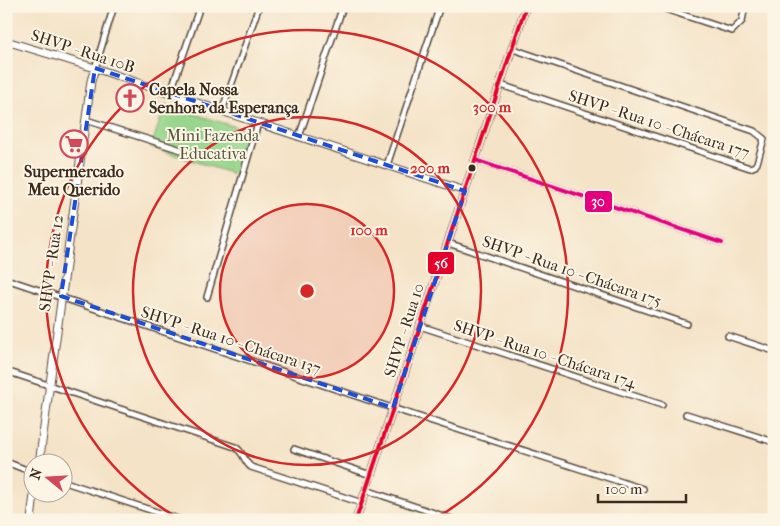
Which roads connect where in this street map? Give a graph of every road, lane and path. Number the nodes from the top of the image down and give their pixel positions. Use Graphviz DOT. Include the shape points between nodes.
graph roads {
  1 [pos="114,6"];
  2 [pos="200,6"];
  3 [pos="259,6"];
  4 [pos="343,6"];
  5 [pos="440,6"];
  6 [pos="526,6"];
  7 [pos="656,6"];
  8 [pos="745,6"];
  9 [pos="6,41"];
  10 [pos="512,49"];
  11 [pos="94,68"];
  12 [pos="501,85"];
  13 [pos="170,94"];
  14 [pos="222,111"];
  15 [pos="86,120"];
  16 [pos="258,123"];
  17 [pos="299,137"];
  18 [pos="191,153"];
  19 [pos="475,160"];
  20 [pos="386,165"];
  21 [pos="465,191"];
  22 [pos="448,243"];
  23 [pos="722,244"];
  24 [pos="774,267"];
  25 [pos="771,276"];
  26 [pos="6,279"];
  27 [pos="61,296"];
  28 [pos="207,297"];
  29 [pos="687,324"];
  30 [pos="420,326"];
  31 [pos="728,336"];
  32 [pos="774,351"];
  33 [pos="6,371"];
  34 [pos="49,386"];
  35 [pos="662,405"];
  36 [pos="393,408"];
  37 [pos="686,414"];
  38 [pos="774,442"];
  39 [pos="294,449"];
  40 [pos="40,454"];
  41 [pos="6,462"];
  42 [pos="22,468"];
  43 [pos="371,475"];
  44 [pos="72,484"];
  45 [pos="643,489"];
  46 [pos="366,490"];
  47 [pos="362,503"];
  48 [pos="32,504"];
  49 [pos="30,520"];
  50 [pos="181,520"];
  51 [pos="356,520"];
  52 [pos="455,520"];
  1 -- 11 [label="street"];
  2 -- 13 [label="street"];
  3 -- 14 [label="street"];
  4 -- 17 [label="street"];
  5 -- 20 [label="street"];
  6 -- 10 [label="street, SHVP - Rua 10"];
  7 -- 8 [label="street" via="732,31 742,21"];
  9 -- 11 [label="street, SHVP - Rua 10B"];
  10 -- 12 [label="street, SHVP - Rua 10"];
  10 -- 12 [label="street, SHVP - Rua 10 - Chácara 177" via="754,130 764,139 761,150 755,166 750,168"];
  11 -- 13 [label="street, SHVP - Rua 10B"];
  11 -- 15 [label="street, SHVP - Rua 12"];
  12 -- 19 [label="street, SHVP - Rua 10"];
  13 -- 14 [label="street, SHVP - Rua 10B"];
  14 -- 16 [label="street, SHVP - Rua 10B"];
  15 -- 18 [label="street"];
  15 -- 27 [label="street, SHVP - Rua 12"];
  16 -- 17 [label="street, SHVP - Rua 10B"];
  16 -- 28 [label="street"];
  17 -- 20 [label="street, SHVP - Rua 10B"];
  19 -- 21 [label="street, SHVP - Rua 10"];
  19 -- 23 [label="street"];
  20 -- 21 [label="street, SHVP - Rua 10B"];
  21 -- 22 [label="street, SHVP - Rua 10"];
  22 -- 29 [label="street, SHVP - Rua 10 - Chácara 175"];
  22 -- 30 [label="street, SHVP - Rua 10"];
  24 -- 25 [label="street"];
  26 -- 27 [label="street, SHVP - Rua 10 - Chácara 137"];
  27 -- 34 [label="street, SHVP - Rua 12"];
  27 -- 36 [label="street, SHVP - Rua 10 - Chácara 137"];
  30 -- 35 [label="street, SHVP - Rua 10 - Chácara 174"];
  30 -- 36 [label="street, SHVP - Rua 10"];
  31 -- 32 [label="street"];
  33 -- 34 [label="street"];
  34 -- 40 [label="street, SHVP - Rua 12"];
  34 -- 47 [label="street" via="235,447 251,467"];
  36 -- 43 [label="street, SHVP - Rua 10"];
  36 -- 45 [label="street, SHVP - Rua 10 - Chácara 137"];
  37 -- 38 [label="street"];
  39 -- 43 [label="street"];
  41 -- 42 [label="street"];
  43 -- 46 [label="street, SHVP - Rua 10"];
  44 -- 50 [label="street"];
  46 -- 47 [label="street, SHVP - Rua 10"];
  46 -- 52 [label="street"];
  47 -- 51 [label="street, SHVP - Rua 10"];
  48 -- 49 [label="street"];
}
